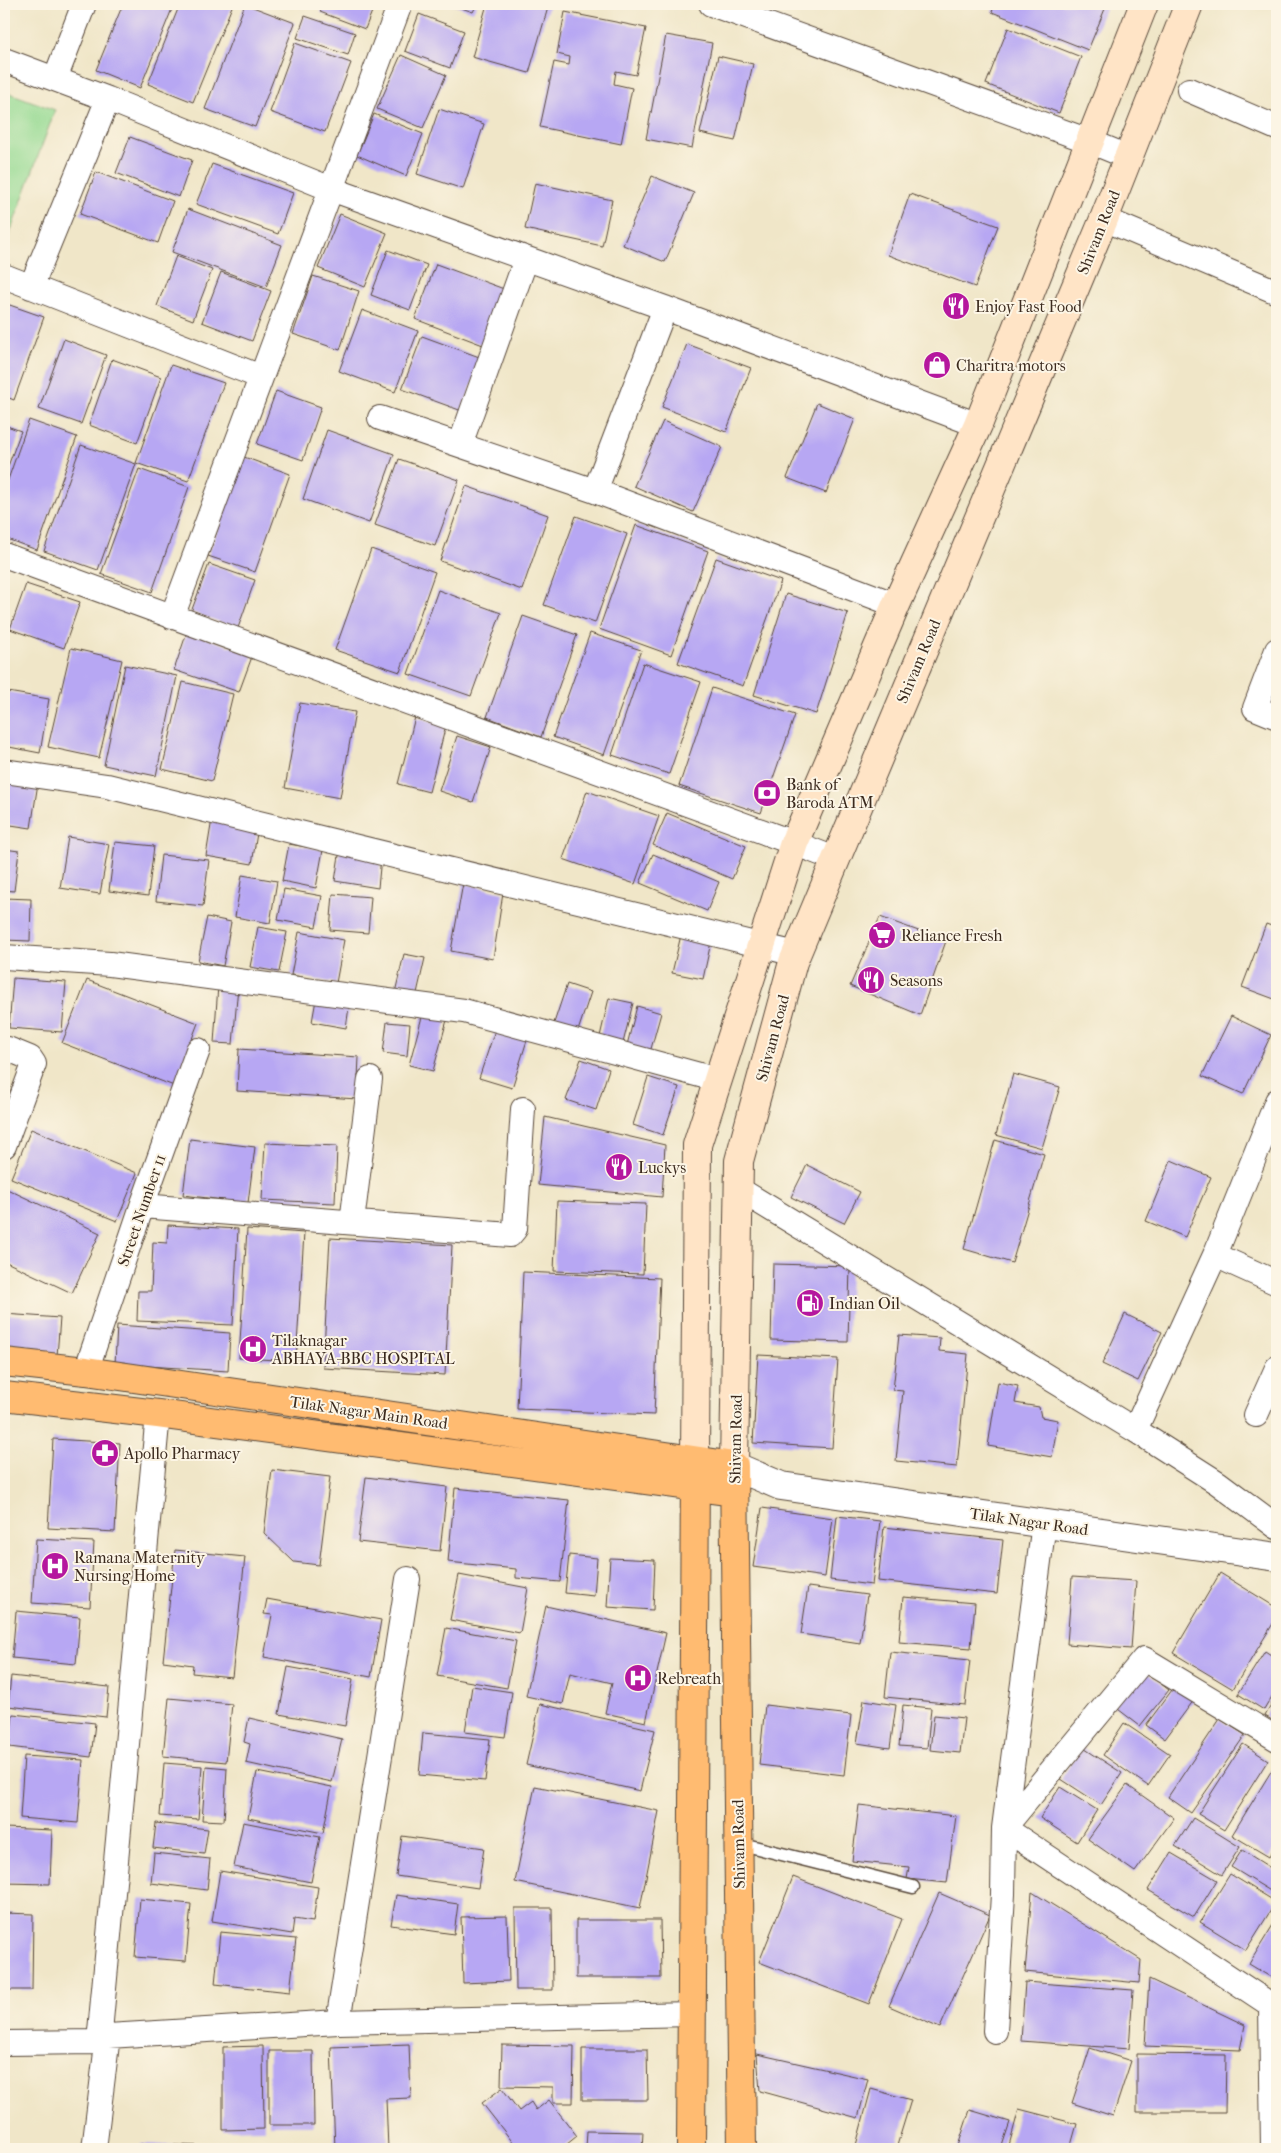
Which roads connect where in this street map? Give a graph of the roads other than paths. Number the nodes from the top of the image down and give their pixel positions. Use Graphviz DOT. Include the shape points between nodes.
graph roads {
  1 [pos="84,4"];
  2 [pos="400,4"];
  3 [pos="711,4"];
  4 [pos="1144,4"];
  5 [pos="1189,4"];
  6 [pos="4,60"];
  7 [pos="55,79"];
  8 [pos="1189,90"];
  9 [pos="108,99"];
  10 [pos="1277,128"];
  11 [pos="1089,141"];
  12 [pos="1128,157"];
  13 [pos="331,189"];
  14 [pos="1104,219"];
  15 [pos="526,259"];
  16 [pos="4,276"];
  17 [pos="31,287"];
  18 [pos="1277,292"];
  19 [pos="665,308"];
  20 [pos="261,377"];
  21 [pos="380,418"];
  22 [pos="978,425"];
  23 [pos="460,445"];
  24 [pos="595,491"];
  25 [pos="4,555"];
  26 [pos="896,605"];
  27 [pos="172,618"];
  28 [pos="1277,650"];
  29 [pos="1277,717"];
  30 [pos="4,771"];
  31 [pos="794,843"];
  32 [pos="835,859"];
  33 [pos="762,946"];
  34 [pos="796,954"];
  35 [pos="4,956"];
  36 [pos="8,1049"];
  37 [pos="198,1050"];
  38 [pos="370,1079"];
  39 [pos="718,1080"];
  40 [pos="1277,1101"];
  41 [pos="523,1109"];
  42 [pos="4,1146"];
  43 [pos="740,1190"];
  44 [pos="142,1206"];
  45 [pos="352,1222"];
  46 [pos="1215,1255"];
  47 [pos="1277,1283"];
  48 [pos="4,1362"];
  49 [pos="1277,1368"];
  50 [pos="86,1371"];
  51 [pos="4,1396"];
  52 [pos="158,1414"];
  53 [pos="1256,1415"];
  54 [pos="1136,1430"];
  55 [pos="695,1473"];
  56 [pos="734,1479"];
  57 [pos="1044,1523"];
  58 [pos="1277,1527"];
  59 [pos="1277,1557"];
  60 [pos="408,1579"];
  61 [pos="1277,1739"];
  62 [pos="1004,1828"];
  63 [pos="738,1843"];
  64 [pos="913,1886"];
  65 [pos="692,2014"];
  66 [pos="338,2022"];
  67 [pos="995,2030"];
  68 [pos="104,2039"];
  69 [pos="4,2043"];
  70 [pos="1275,2116"];
  71 [pos="94,2149"];
  72 [pos="690,2149"];
  73 [pos="742,2149"];
  74 [pos="1273,2149"];
  1 -- 7 [label="street"];
  2 -- 13 [label="street"];
  3 -- 11 [label="street"];
  4 -- 11 [label="main road"];
  5 -- 12 [label="main road, Shivam Road"];
  6 -- 7 [label="street"];
  7 -- 9 [label="street"];
  8 -- 10 [label="street"];
  9 -- 13 [label="street"];
  9 -- 17 [label="street"];
  11 -- 12 [label="street"];
  11 -- 22 [label="main road"];
  12 -- 14 [label="main road, Shivam Road"];
  13 -- 15 [label="street"];
  13 -- 20 [label="street"];
  14 -- 18 [label="street"];
  14 -- 32 [label="main road, Shivam Road"];
  15 -- 19 [label="street"];
  15 -- 23 [label="street"];
  16 -- 17 [label="street"];
  17 -- 20 [label="street"];
  19 -- 22 [label="street"];
  19 -- 24 [label="street"];
  20 -- 27 [label="street"];
  21 -- 23 [label="street"];
  22 -- 26 [label="main road"];
  23 -- 24 [label="street"];
  24 -- 26 [label="street"];
  25 -- 27 [label="street"];
  26 -- 31 [label="main road"];
  27 -- 31 [label="street"];
  28 -- 29 [label="street" via="1255,708"];
  30 -- 33 [label="street" via="107,786"];
  31 -- 32 [label="street"];
  31 -- 33 [label="main road"];
  32 -- 34 [label="main road, Shivam Road"];
  33 -- 34 [label="street"];
  33 -- 39 [label="main road"];
  34 -- 43 [label="main road, Shivam Road" via="739,1161"];
  35 -- 39 [label="street" via="110,964 464,1011"];
  36 -- 42 [label="street" via="30,1058 34,1064"];
  37 -- 44 [label="street, Street Number 11"];
  38 -- 45 [label="street"];
  39 -- 55 [label="main road" via="697,1145"];
  40 -- 46 [label="street"];
  41 -- 45 [label="street" via="515,1229 510,1235"];
  43 -- 54 [label="street"];
  43 -- 56 [label="main road, Shivam Road"];
  44 -- 45 [label="street"];
  44 -- 50 [label="street, Street Number 11"];
  46 -- 47 [label="street"];
  46 -- 54 [label="street"];
  48 -- 50 [label="main road, Tilak Nagar Main Road"];
  49 -- 53 [label="street"];
  50 -- 55 [label="main road, Tilak Nagar Main Road"];
  51 -- 52 [label="main road, Tilak Nagar Main Road"];
  52 -- 55 [label="main road, Tilak Nagar Main Road"];
  52 -- 68 [label="street"];
  54 -- 58 [label="street" via="1218,1483"];
  55 -- 56 [label="main road, Tilak Nagar Main Road"];
  55 -- 65 [label="main road"];
  56 -- 57 [label="street, Tilak Nagar Road"];
  56 -- 63 [label="main road, Shivam Road"];
  57 -- 59 [label="street, Tilak Nagar Road"];
  57 -- 62 [label="street"];
  60 -- 66 [label="street"];
  61 -- 62 [label="street" via="1144,1659"];
  62 -- 67 [label="street"];
  62 -- 70 [label="street" via="1271,2005"];
  63 -- 64 [label="lane"];
  63 -- 73 [label="main road, Shivam Road"];
  65 -- 66 [label="street"];
  65 -- 72 [label="main road"];
  66 -- 68 [label="street"];
  68 -- 69 [label="street"];
  68 -- 71 [label="street"];
  70 -- 74 [label="street"];
}
